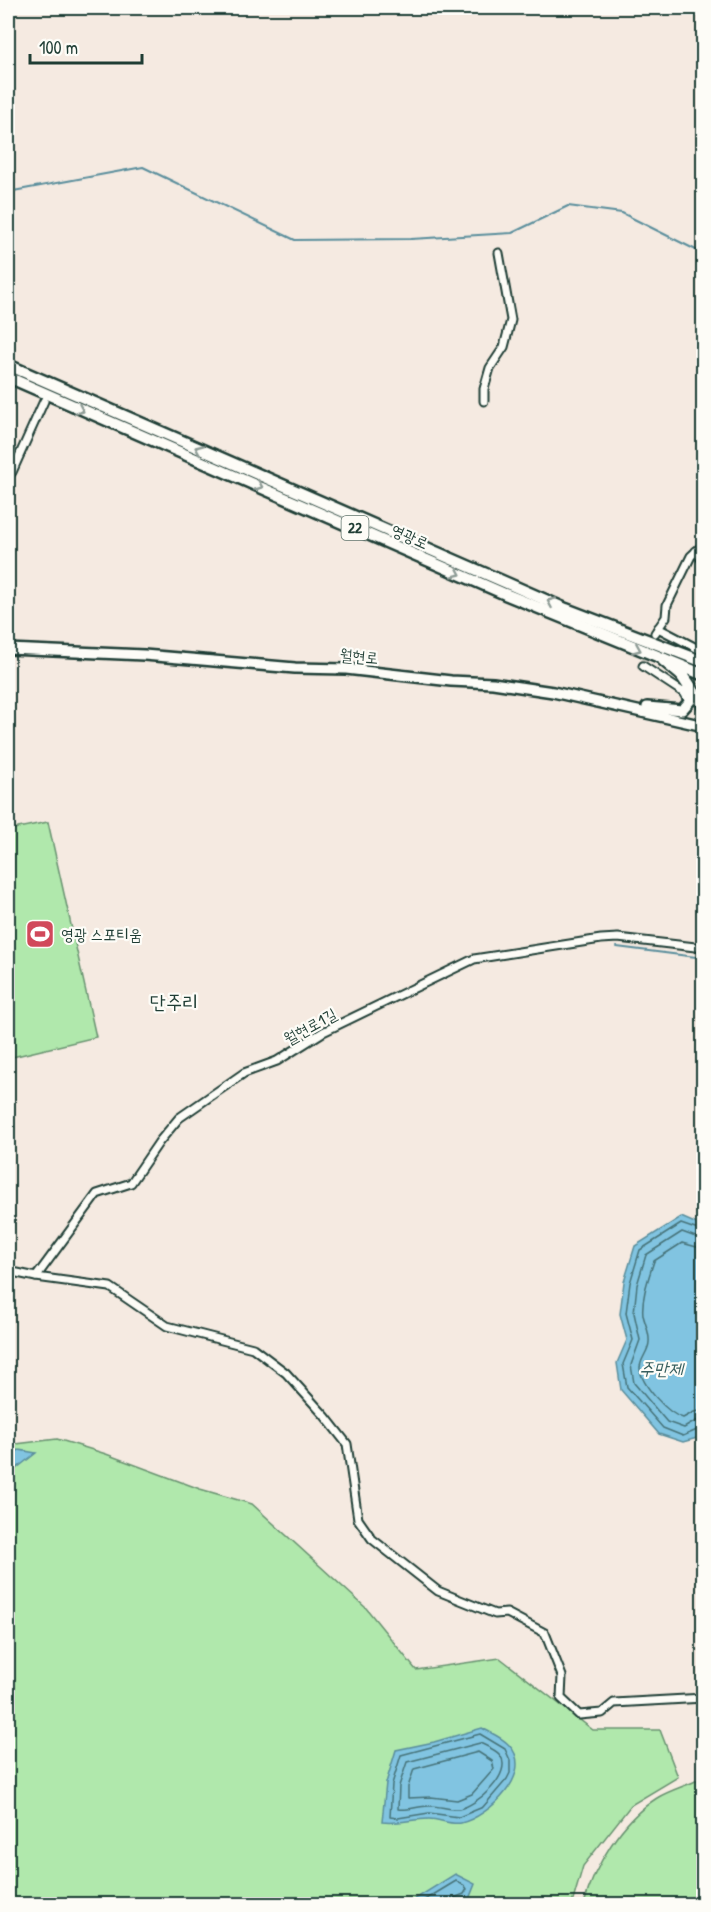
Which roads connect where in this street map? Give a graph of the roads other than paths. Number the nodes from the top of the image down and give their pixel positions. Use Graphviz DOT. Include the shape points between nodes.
graph roads {
  1 [pos="499,253"];
  2 [pos="8,365"];
  3 [pos="8,377"];
  4 [pos="44,401"];
  5 [pos="484,401"];
  6 [pos="8,476"];
  7 [pos="704,544"];
  8 [pos="696,551"];
  9 [pos="704,563"];
  10 [pos="8,648"];
  11 [pos="704,652"];
  12 [pos="664,660"];
  13 [pos="704,662"];
  14 [pos="643,666"];
  15 [pos="704,675"];
  16 [pos="690,694"];
  17 [pos="610,704"];
  18 [pos="704,710"];
  19 [pos="704,726"];
  20 [pos="704,948"];
  21 [pos="8,1271"];
  22 [pos="36,1276"];
  23 [pos="704,1698"];
  1 -- 5 [label="street" via="511,320 504,347 490,368"];
  13 -- 2 [label="main road, 영광로 / 22, one-way" via="566,609"];
  3 -- 12 [label="main road, 영광로 / 22, one-way"];
  4 -- 6 [label="street"];
  7 -- 8 [label="street"];
  8 -- 9 [label="street"];
  8 -- 11 [label="street" via="667,605 666,617 656,630"];
  10 -- 17 [label="street, 월현로" via="346,669 493,683"];
  12 -- 15 [label="main road, 영광로 / 22"];
  12 -- 16 [label="highway" via="682,675"];
  14 -- 16 [label="street"];
  16 -- 17 [label="street" via="682,710"];
  16 -- 18 [label="street"];
  17 -- 19 [label="street, 월현로"];
  20 -- 22 [label="street, 월현로1길" via="618,938 522,950 474,958 382,1001 277,1061 244,1073 179,1118 131,1183 97,1194"];
  21 -- 22 [label="street"];
  22 -- 23 [label="street" via="110,1287 167,1326 253,1348 285,1373 346,1444 358,1519 372,1539 438,1591 495,1614 507,1612 545,1633 562,1676 561,1698 579,1715 602,1713 614,1703"];
}
